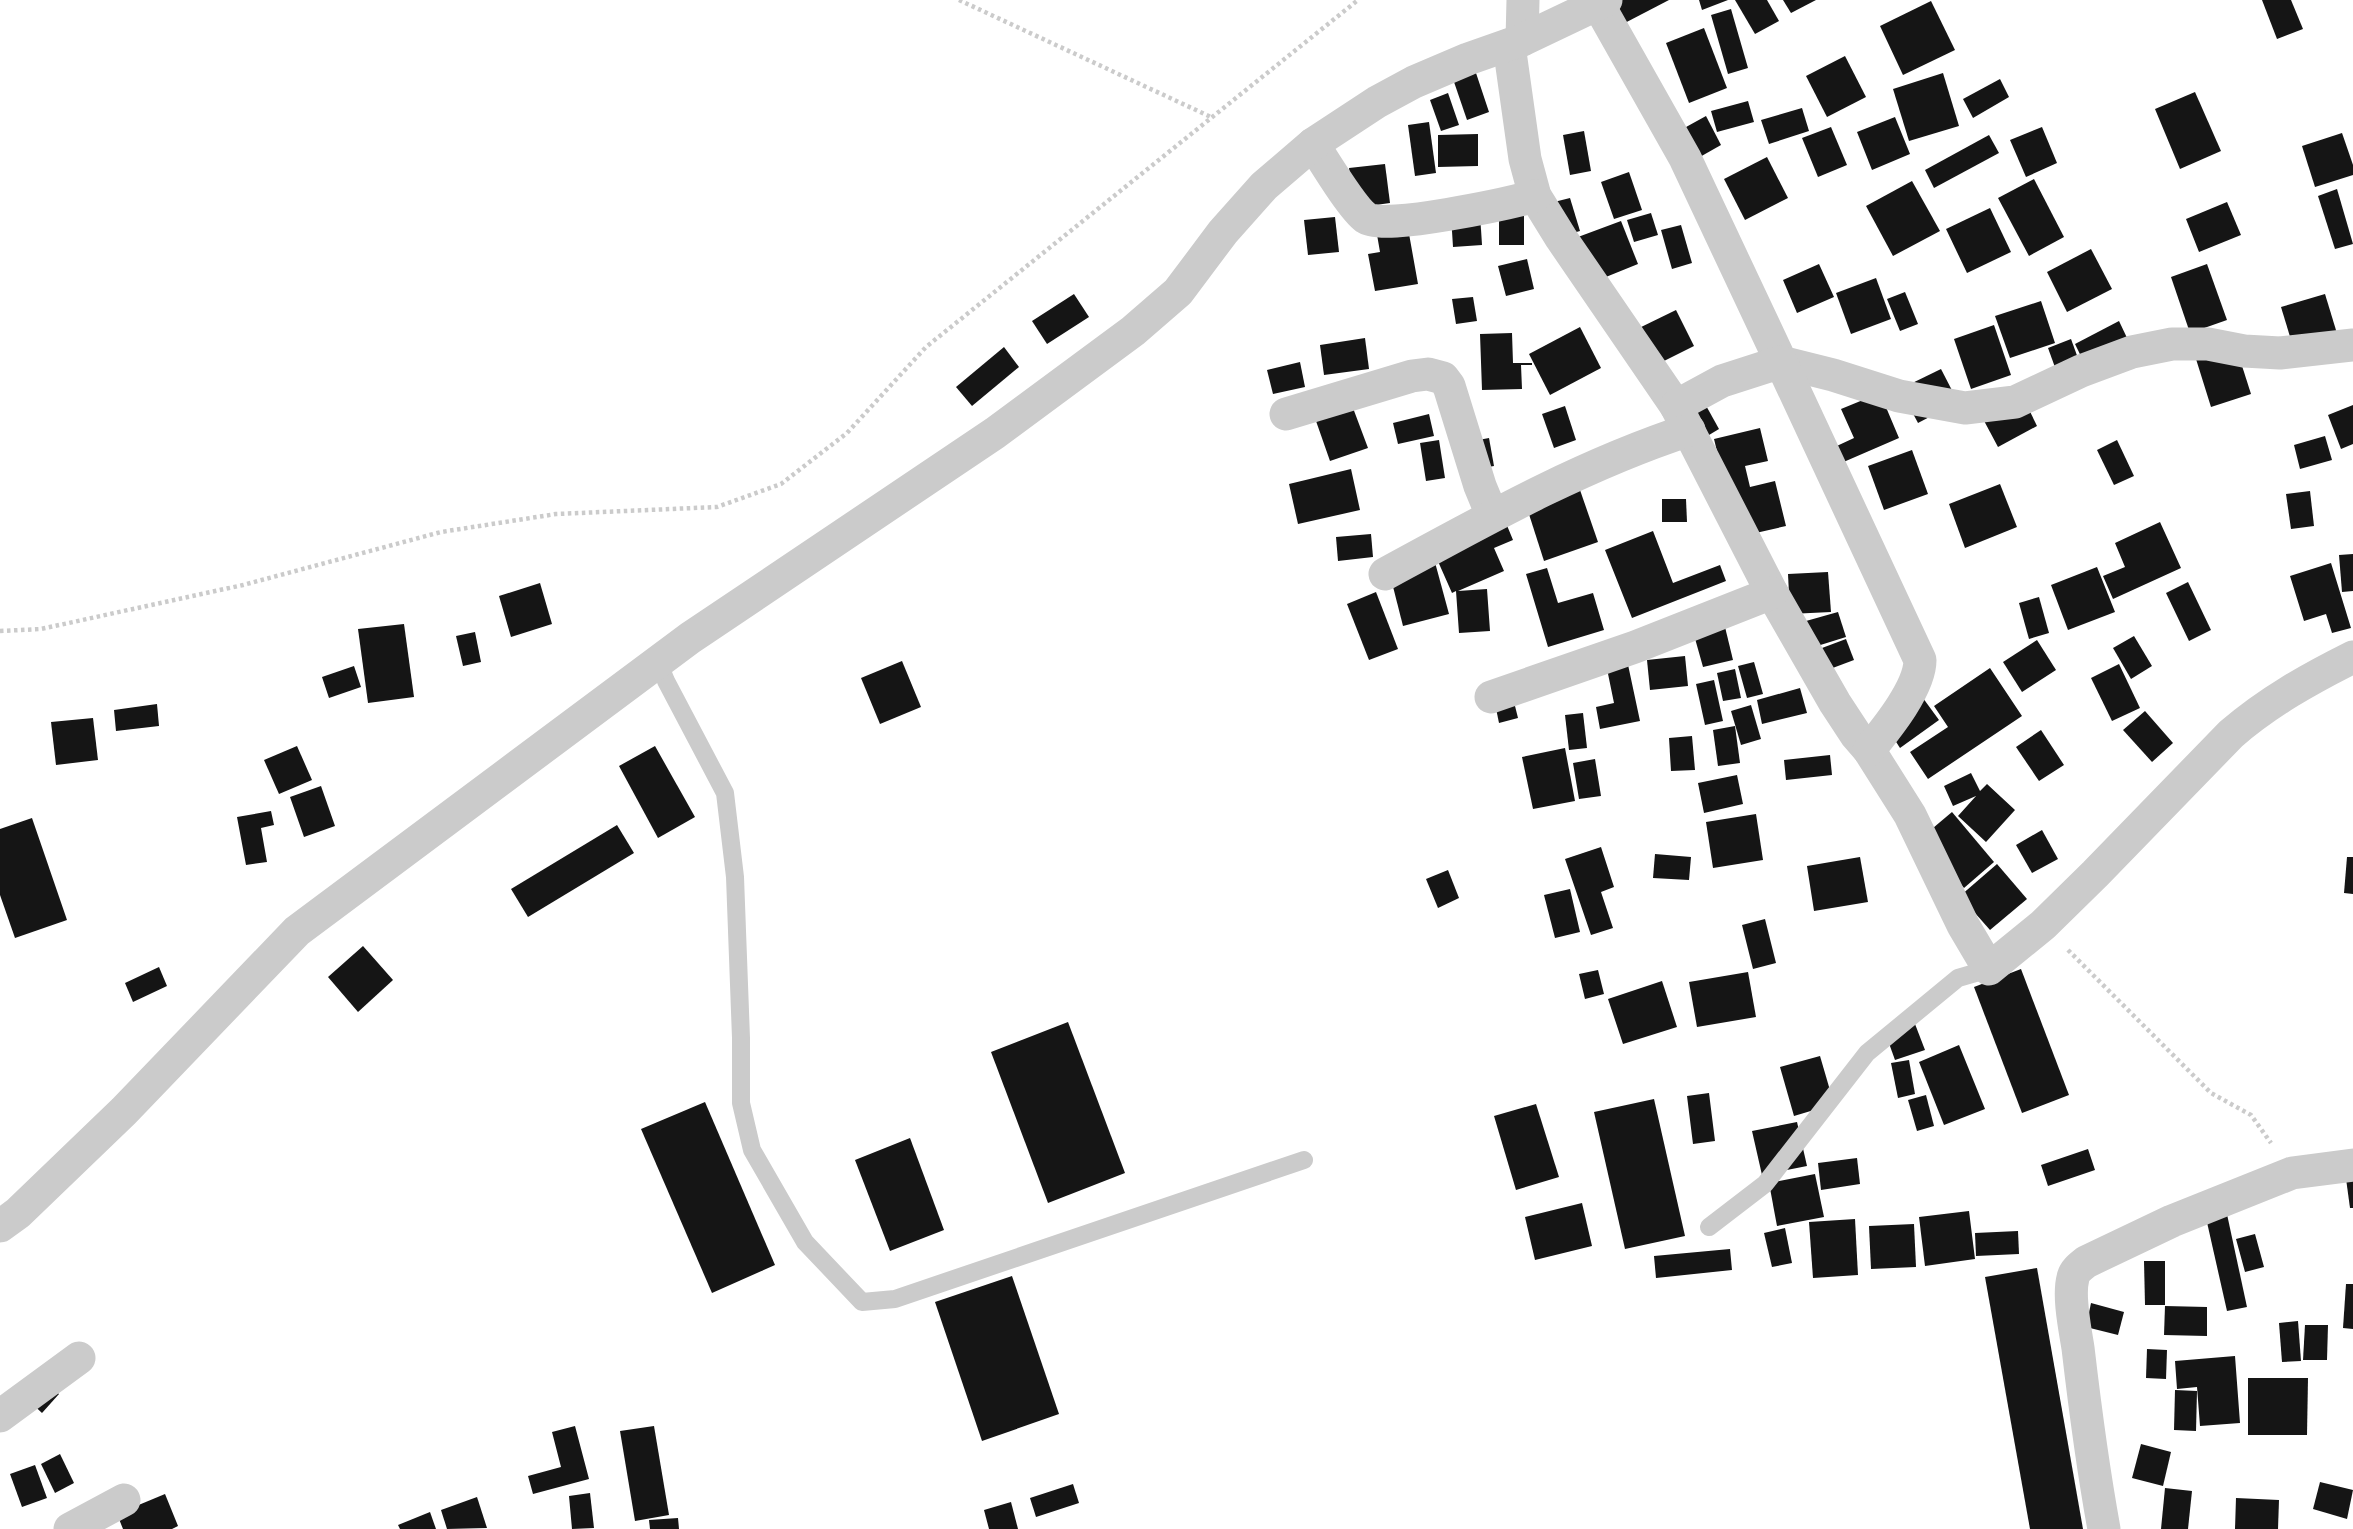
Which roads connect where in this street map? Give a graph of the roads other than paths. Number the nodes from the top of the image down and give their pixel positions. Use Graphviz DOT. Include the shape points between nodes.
graph roads {
  1 [pos="1523,0"];
  2 [pos="1602,2"];
  3 [pos="1516,42"];
  4 [pos="1313,144"];
  5 [pos="1535,196"];
  6 [pos="2353,345"];
  7 [pos="1782,362"];
  8 [pos="1286,414"];
  9 [pos="1683,418"];
  10 [pos="1492,516"];
  11 [pos="1385,574"];
  12 [pos="1772,593"];
  13 [pos="2353,657"];
  14 [pos="658,662"];
  15 [pos="1492,697"];
  16 [pos="1869,750"];
  17 [pos="1989,969"];
  18 [pos="1304,1160"];
  19 [pos="2353,1165"];
  20 [pos="0,1226"];
  21 [pos="1709,1227"];
  22 [pos="79,1358"];
  23 [pos="0,1416"];
  24 [pos="124,1500"];
  25 [pos="70,1529"];
  26 [pos="2104,1529"];
  1 -- 3 [label="street"];
  2 -- 3 [label="street"];
  2 -- 7 [label="street" via="1685,158"];
  3 -- 4 [label="street" via="1414,82"];
  3 -- 5 [label="street" via="1524,159"];
  4 -- 5 [label="street" via="1370,220 1463,213"];
  4 -- 14 [label="street" via="1264,186 1178,292 1133,331 995,433"];
  5 -- 9 [label="street"];
  6 -- 7 [label="street" via="2280,353 2172,344 2132,352 2015,402 1965,408 1899,396"];
  7 -- 9 [label="street" via="1722,381"];
  7 -- 16 [label="street" via="1920,660 1908,694"];
  8 -- 10 [label="street" via="1412,376 1443,378"];
  9 -- 10 [label="street" via="1656,442"];
  9 -- 12 [label="street"];
  10 -- 11 [label="street"];
  12 -- 15 [label="street"];
  12 -- 16 [label="street" via="1835,703"];
  13 -- 17 [label="street" via="2253,715 2043,925"];
  14 -- 18 [label="lane" via="725,793 735,877 741,1103 752,1150 805,1242 862,1302 895,1299"];
  14 -- 20 [label="street" via="297,930 124,1111"];
  16 -- 17 [label="street" via="1910,815"];
  17 -- 21 [label="lane" via="1958,978 1867,1053 1765,1184"];
  19 -- 26 [label="street" via="2292,1173 2172,1221 2076,1271 2072,1293"];
  22 -- 23 [label="street"];
  24 -- 25 [label="street"];
}
